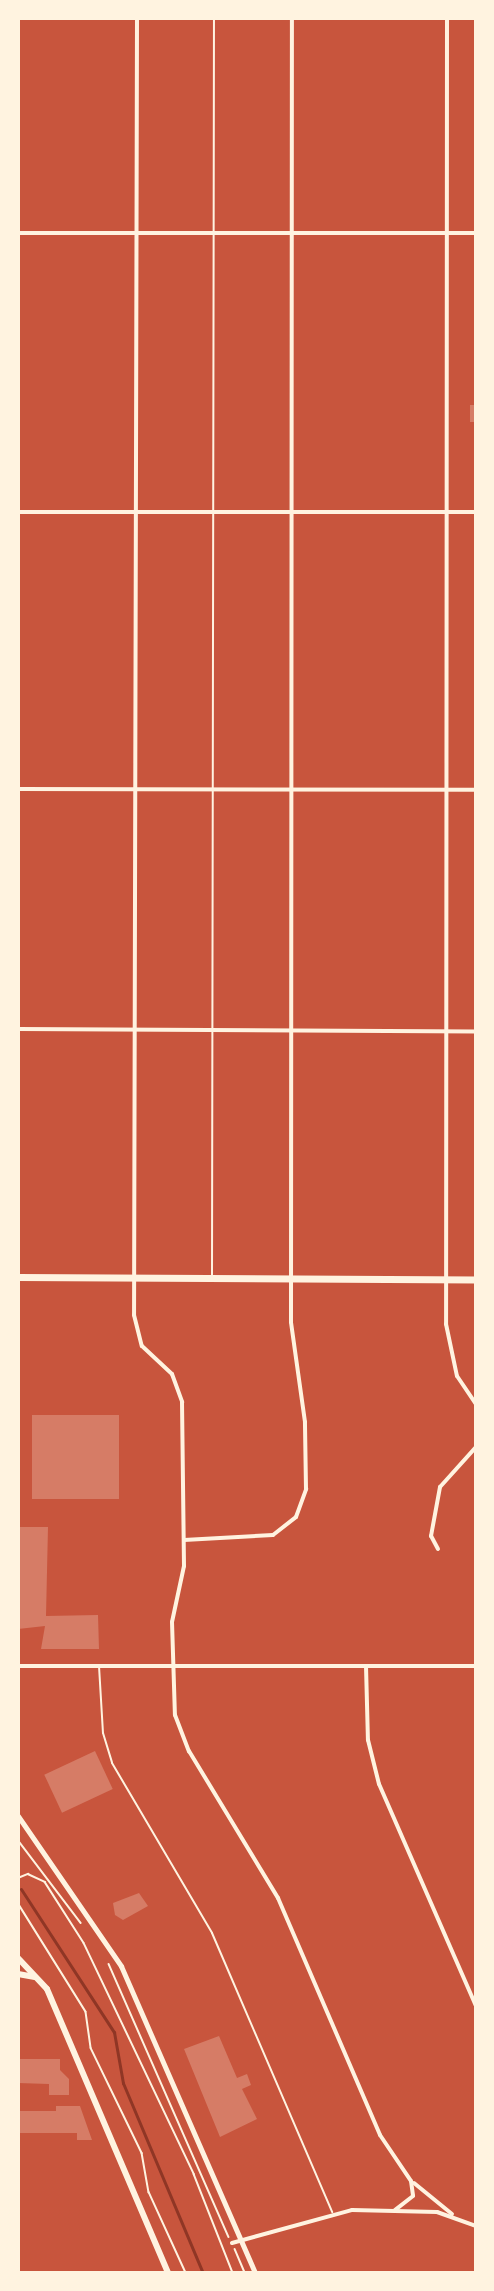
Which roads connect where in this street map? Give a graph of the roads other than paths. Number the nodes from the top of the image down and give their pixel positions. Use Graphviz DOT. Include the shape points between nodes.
graph roads {
  1 [pos="137,18"];
  2 [pos="214,18"];
  3 [pos="291,18"];
  4 [pos="447,18"];
  5 [pos="18,232"];
  6 [pos="136,233"];
  7 [pos="215,233"];
  8 [pos="291,233"];
  9 [pos="447,233"];
  10 [pos="476,233"];
  11 [pos="18,512"];
  12 [pos="136,512"];
  13 [pos="214,512"];
  14 [pos="291,512"];
  15 [pos="447,512"];
  16 [pos="476,512"];
  17 [pos="18,789"];
  18 [pos="137,789"];
  19 [pos="213,790"];
  20 [pos="291,790"];
  21 [pos="447,790"];
  22 [pos="476,790"];
  23 [pos="18,1029"];
  24 [pos="135,1030"];
  25 [pos="213,1030"];
  26 [pos="290,1030"];
  27 [pos="446,1031"];
  28 [pos="476,1031"];
  29 [pos="18,1278"];
  30 [pos="134,1278"];
  31 [pos="212,1278"];
  32 [pos="291,1278"];
  33 [pos="446,1279"];
  34 [pos="476,1279"];
  35 [pos="476,1404"];
  36 [pos="476,1447"];
  37 [pos="184,1540"];
  38 [pos="438,1549"];
  39 [pos="18,1666"];
  40 [pos="99,1666"];
  41 [pos="172,1666"];
  42 [pos="366,1666"];
  43 [pos="476,1666"];
  44 [pos="18,1816"];
  45 [pos="18,1958"];
  46 [pos="18,1974"];
  47 [pos="38,1978"];
  48 [pos="476,2006"];
  49 [pos="411,2181"];
  50 [pos="395,2210"];
  51 [pos="333,2212"];
  52 [pos="463,2219"];
  53 [pos="476,2226"];
  54 [pos="240,2240"];
  55 [pos="232,2243"];
  56 [pos="168,2273"];
  57 [pos="255,2273"];
  1 -- 6 [label="street"];
  2 -- 7 [label="lane"];
  3 -- 8 [label="street"];
  4 -- 9 [label="street"];
  5 -- 6 [label="street"];
  6 -- 7 [label="street"];
  6 -- 12 [label="street"];
  7 -- 8 [label="street"];
  7 -- 13 [label="lane"];
  8 -- 9 [label="street"];
  8 -- 14 [label="street"];
  9 -- 10 [label="street"];
  9 -- 15 [label="street"];
  11 -- 12 [label="street"];
  12 -- 13 [label="street"];
  12 -- 18 [label="street"];
  13 -- 14 [label="street"];
  13 -- 19 [label="lane"];
  14 -- 15 [label="street"];
  14 -- 20 [label="street"];
  15 -- 16 [label="street"];
  15 -- 21 [label="street"];
  17 -- 18 [label="street"];
  18 -- 19 [label="street"];
  18 -- 24 [label="street"];
  19 -- 20 [label="street"];
  19 -- 25 [label="lane"];
  20 -- 21 [label="street"];
  20 -- 26 [label="street"];
  21 -- 22 [label="street"];
  21 -- 27 [label="street"];
  23 -- 24 [label="street"];
  24 -- 25 [label="street"];
  24 -- 30 [label="street"];
  25 -- 26 [label="street"];
  25 -- 31 [label="lane"];
  26 -- 27 [label="street"];
  26 -- 32 [label="street"];
  27 -- 28 [label="street"];
  27 -- 33 [label="street"];
  29 -- 30 [label="main road"];
  30 -- 31 [label="main road"];
  30 -- 37 [label="street" via="136,1335 172,1374 182,1402"];
  31 -- 32 [label="main road"];
  32 -- 33 [label="main road"];
  32 -- 37 [label="street" via="293,1350 307,1448 303,1504 273,1535"];
  33 -- 34 [label="main road"];
  33 -- 35 [label="street" via="450,1359"];
  36 -- 38 [label="street" via="440,1487 431,1536"];
  37 -- 41 [label="street"];
  39 -- 40 [label="street"];
  40 -- 41 [label="street"];
  40 -- 51 [label="lane" via="103,1733 112,1763 212,1933"];
  41 -- 42 [label="street"];
  41 -- 49 [label="street" via="180,1734 262,1868 380,2135"];
  42 -- 43 [label="street"];
  42 -- 48 [label="street" via="368,1740 378,1784"];
  44 -- 54 [label="street" via="121,1966"];
  45 -- 47 [label="main road"];
  46 -- 47 [label="main road"];
  47 -- 56 [label="main road"];
  49 -- 50 [label="street" via="413,2196"];
  49 -- 52 [label="street"];
  50 -- 51 [label="street"];
  50 -- 52 [label="street"];
  51 -- 54 [label="street"];
  52 -- 53 [label="street"];
  54 -- 55 [label="street"];
  54 -- 57 [label="street"];
}
